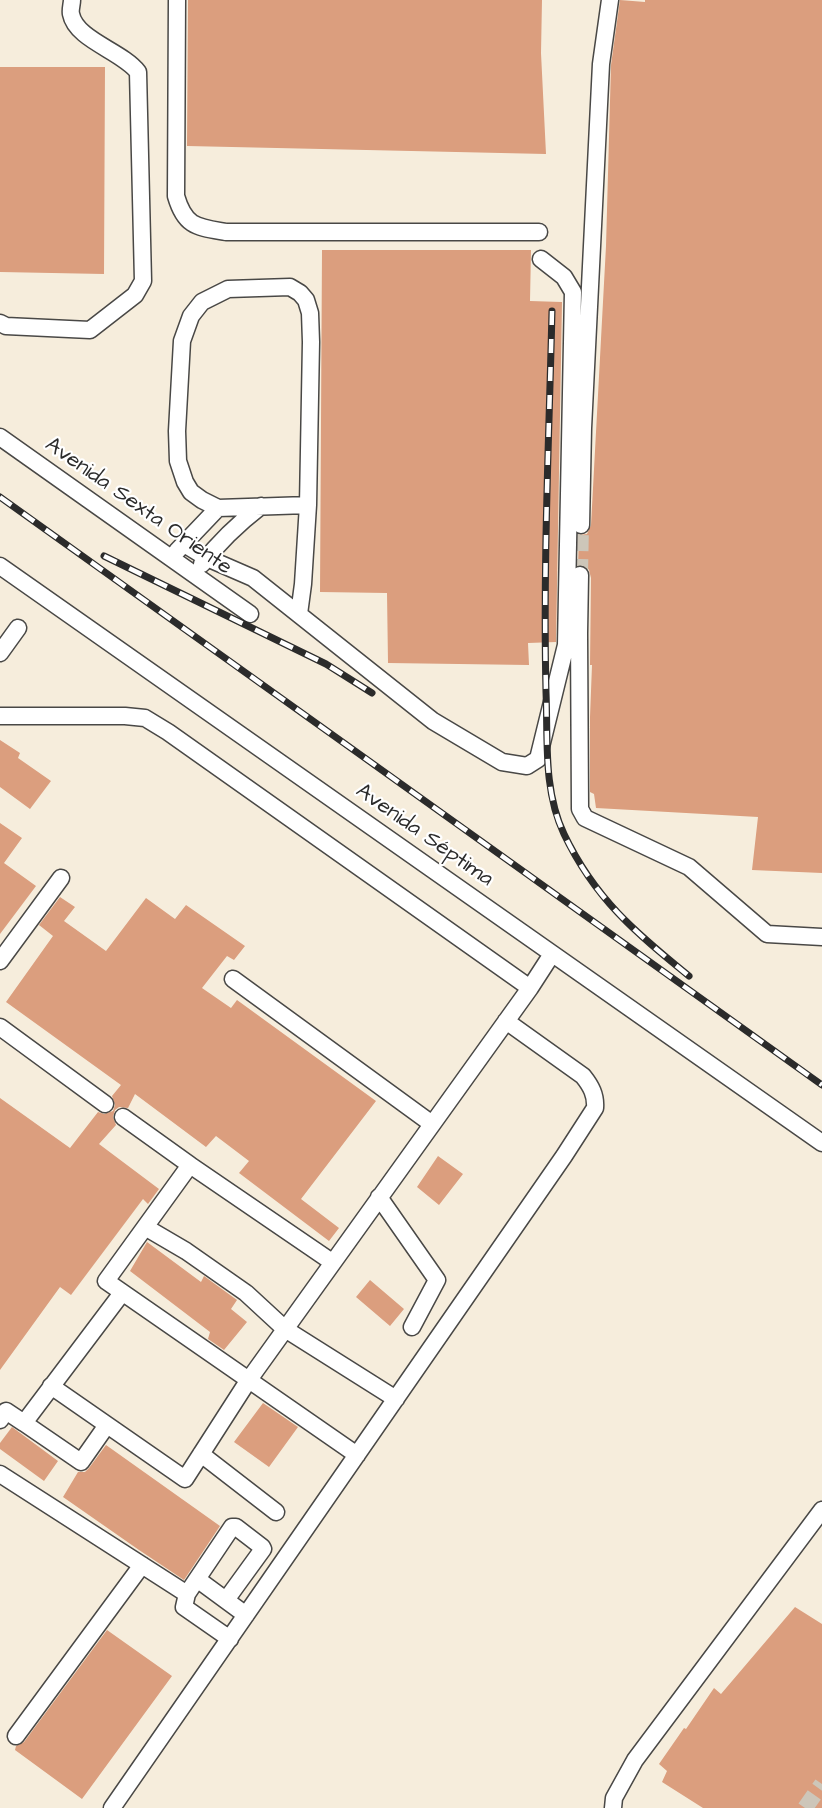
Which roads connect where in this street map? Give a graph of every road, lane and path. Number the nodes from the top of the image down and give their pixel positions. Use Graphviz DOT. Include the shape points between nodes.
graph roads {
  1 [pos="72,0"];
  2 [pos="177,0"];
  3 [pos="610,0"];
  4 [pos="539,231"];
  5 [pos="541,259"];
  6 [pos="0,323"];
  7 [pos="0,437"];
  8 [pos="308,505"];
  9 [pos="261,506"];
  10 [pos="218,508"];
  11 [pos="581,525"];
  12 [pos="184,544"];
  13 [pos="170,558"];
  14 [pos="207,558"];
  15 [pos="0,566"];
  16 [pos="194,574"];
  17 [pos="580,575"];
  18 [pos="250,614"];
  19 [pos="299,614"];
  20 [pos="18,628"];
  21 [pos="0,653"];
  22 [pos="0,716"];
  23 [pos="61,878"];
  24 [pos="822,937"];
  25 [pos="552,954"];
  26 [pos="0,961"];
  27 [pos="233,979"];
  28 [pos="530,988"];
  29 [pos="506,1021"];
  30 [pos="0,1027"];
  31 [pos="105,1104"];
  32 [pos="123,1117"];
  33 [pos="432,1124"];
  34 [pos="822,1143"];
  35 [pos="190,1165"];
  36 [pos="379,1197"];
  37 [pos="145,1227"];
  38 [pos="332,1262"];
  39 [pos="122,1293"];
  40 [pos="412,1327"];
  41 [pos="285,1329"];
  42 [pos="249,1381"];
  43 [pos="51,1386"];
  44 [pos="396,1399"];
  45 [pos="0,1420"];
  46 [pos="24,1423"];
  47 [pos="107,1425"];
  48 [pos="201,1454"];
  49 [pos="357,1455"];
  50 [pos="0,1474"];
  51 [pos="822,1510"];
  52 [pos="276,1512"];
  53 [pos="142,1565"];
  54 [pos="197,1579"];
  55 [pos="187,1594"];
  56 [pos="226,1600"];
  57 [pos="246,1615"];
  58 [pos="230,1639"];
  59 [pos="16,1736"];
  60 [pos="112,1808"];
  61 [pos="613,1808"];
  1 -- 6 [label="street" via="71,15 80,31 131,63 138,72 143,280 135,295 90,330"];
  2 -- 4 [label="street" via="176,196 187,220 200,228 226,232"];
  3 -- 11 [label="street" via="601,64"];
  5 -- 19 [label="street" via="564,277 573,292 566,645 538,759 527,766 502,762 434,721"];
  7 -- 13 [label="street, Avenida Sexta Oriente"];
  8 -- 9 [label="street"];
  8 -- 10 [label="street" via="311,342 306,300 290,287 228,289 202,302 191,316 182,341 177,431 178,461 190,492"];
  8 -- 19 [label="street"];
  9 -- 10 [label="street"];
  9 -- 14 [label="street" via="241,521"];
  10 -- 12 [label="street"];
  12 -- 13 [label="street"];
  12 -- 14 [label="street"];
  13 -- 16 [label="street, Avenida Sexta Oriente"];
  14 -- 16 [label="street"];
  14 -- 19 [label="street" via="253,578"];
  15 -- 25 [label="street, Avenida Séptima"];
  16 -- 18 [label="street, Avenida Sexta Oriente"];
  17 -- 24 [label="street" via="580,809 585,818 689,867 767,934"];
  20 -- 21 [label="street"];
  22 -- 28 [label="street" via="145,718"];
  23 -- 26 [label="street"];
  25 -- 28 [label="street"];
  25 -- 34 [label="street, Avenida Séptima"];
  27 -- 33 [label="street"];
  28 -- 29 [label="street"];
  29 -- 33 [label="street"];
  29 -- 44 [label="street" via="583,1076 591,1086 595,1108"];
  30 -- 31 [label="street"];
  32 -- 35 [label="street"];
  33 -- 36 [label="street"];
  35 -- 37 [label="street"];
  35 -- 38 [label="street"];
  36 -- 38 [label="street"];
  36 -- 40 [label="street" via="437,1280"];
  37 -- 39 [label="street" via="105,1281"];
  37 -- 41 [label="street" via="246,1293"];
  38 -- 41 [label="street"];
  39 -- 42 [label="street"];
  39 -- 43 [label="street"];
  41 -- 42 [label="street"];
  41 -- 44 [label="street"];
  42 -- 48 [label="street"];
  42 -- 49 [label="street"];
  43 -- 46 [label="street"];
  43 -- 47 [label="street"];
  44 -- 49 [label="street"];
  45 -- 46 [label="street" via="6,1411"];
  46 -- 47 [label="street" via="81,1462"];
  47 -- 48 [label="street" via="185,1479"];
  48 -- 52 [label="street"];
  49 -- 57 [label="street"];
  50 -- 53 [label="street"];
  51 -- 61 [label="street" via="635,1760"];
  53 -- 55 [label="street"];
  53 -- 59 [label="street"];
  54 -- 55 [label="street"];
  54 -- 56 [label="street"];
  54 -- 56 [label="street" via="232,1527 236,1527 263,1549"];
  55 -- 58 [label="street" via="183,1607"];
  56 -- 57 [label="street"];
  57 -- 58 [label="street"];
  58 -- 60 [label="street"];
}
